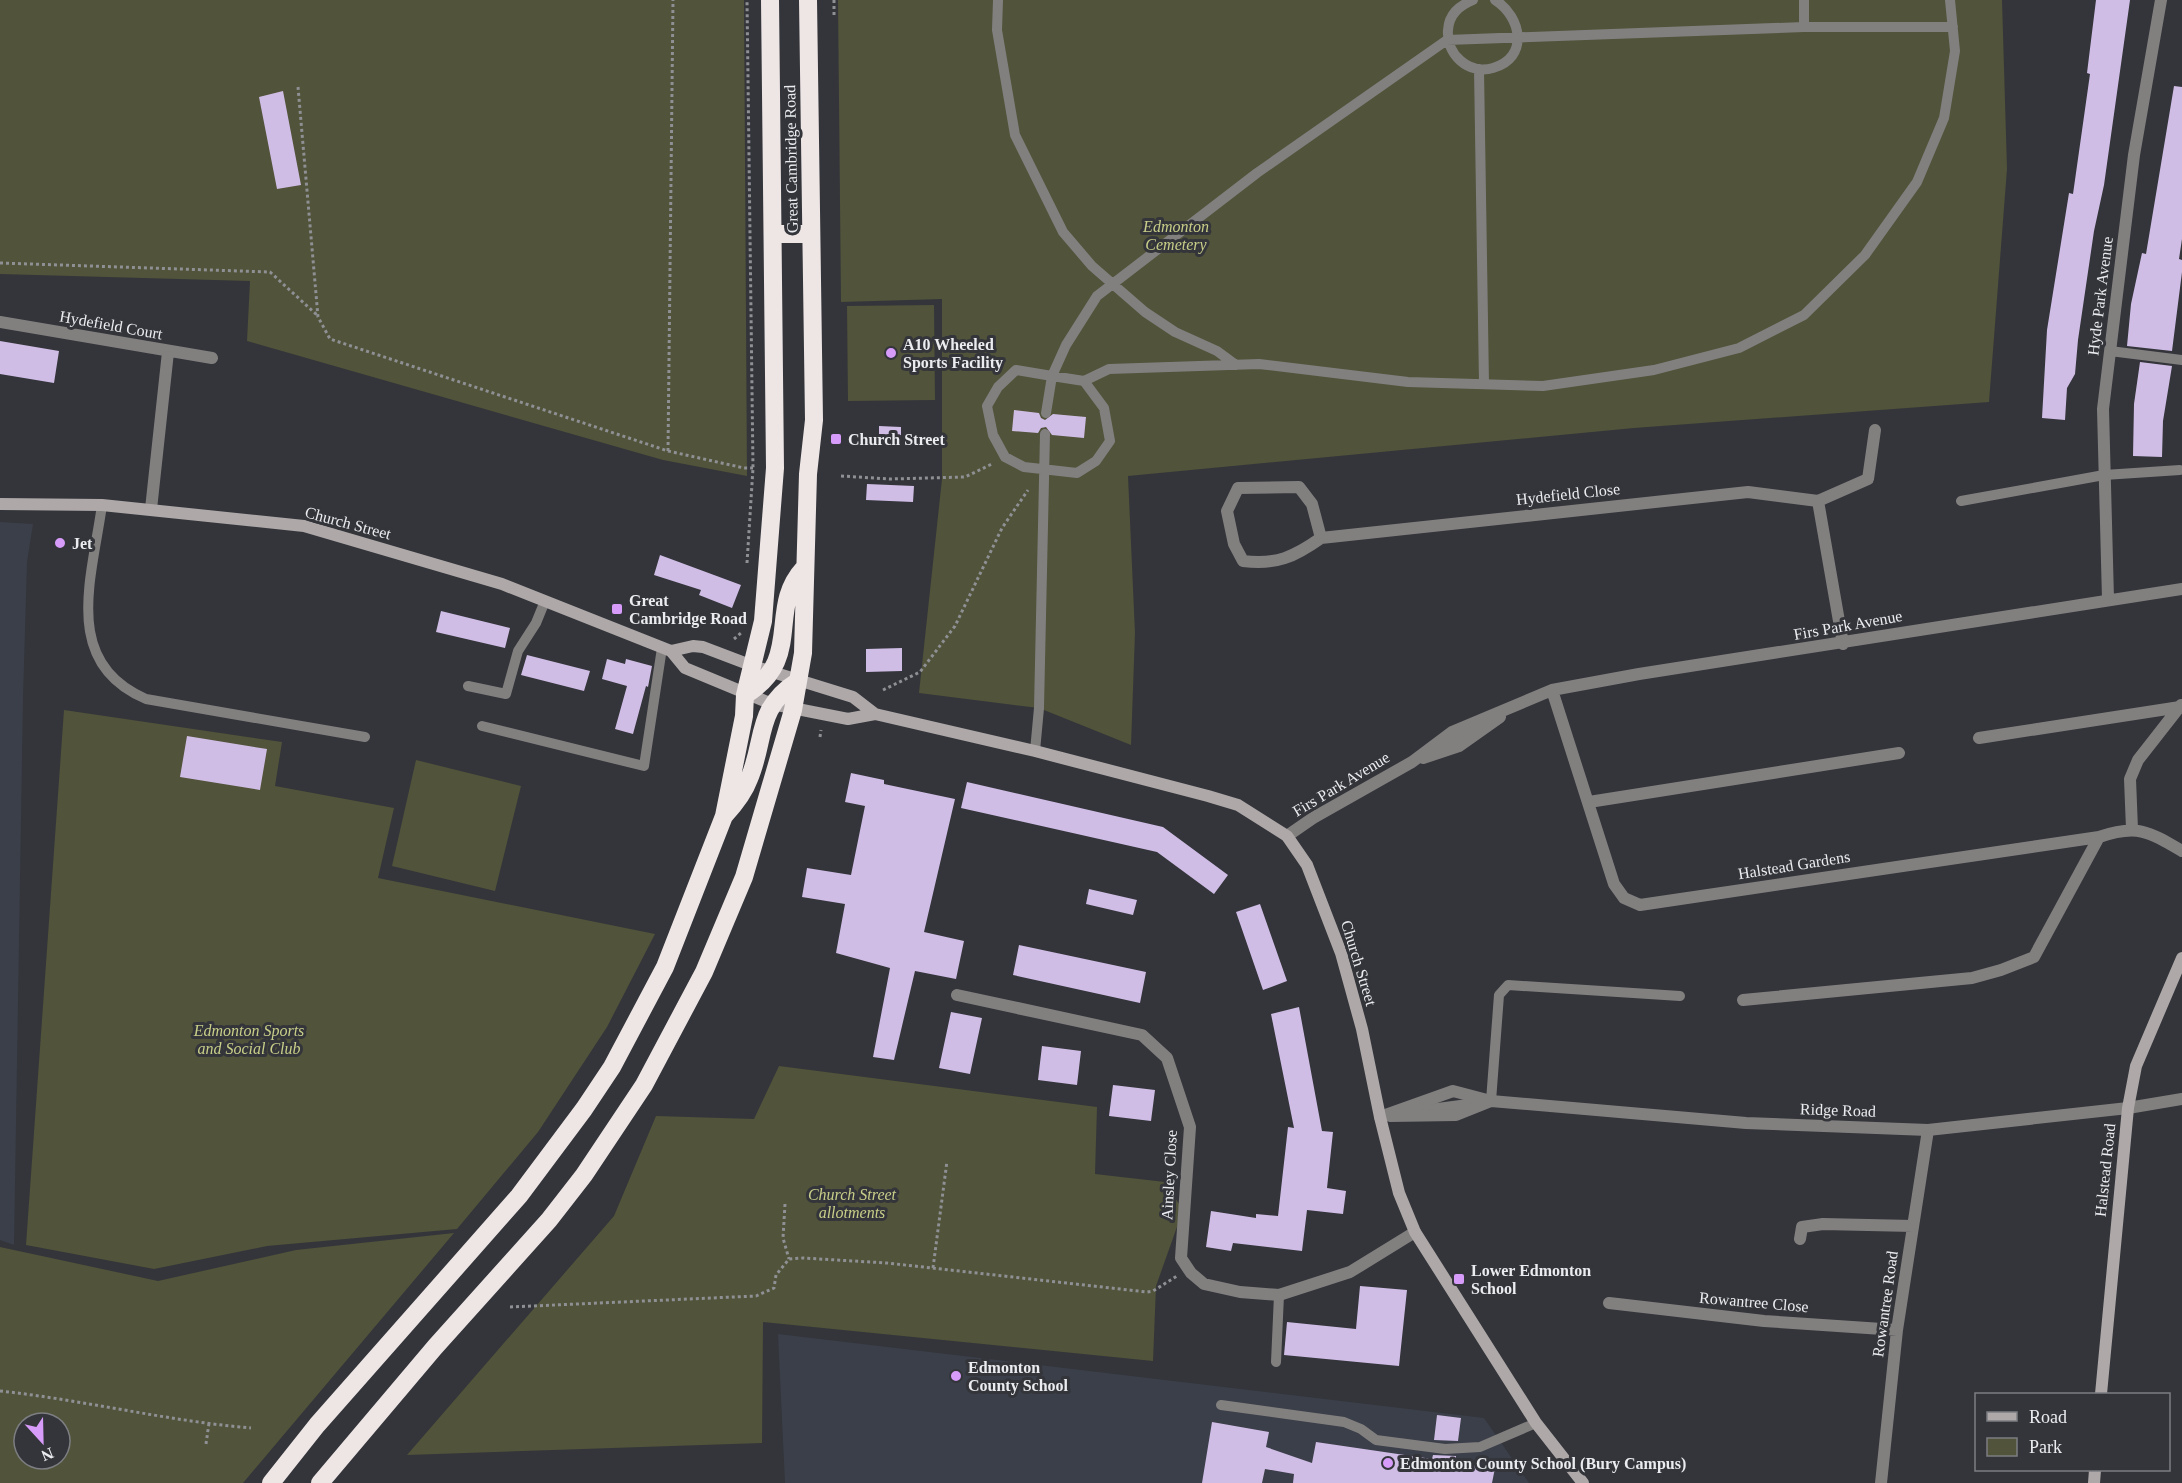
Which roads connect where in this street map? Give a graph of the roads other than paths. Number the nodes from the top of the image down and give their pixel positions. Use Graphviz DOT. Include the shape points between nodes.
graph roads {
  1 [pos="770,0"];
  2 [pos="808,0"];
  3 [pos="998,0"];
  4 [pos="1473,0"];
  5 [pos="1495,0"];
  6 [pos="1804,0"];
  7 [pos="1950,0"];
  8 [pos="2161,0"];
  9 [pos="1804,27"];
  10 [pos="1953,27"];
  11 [pos="1518,38"];
  12 [pos="1447,40"];
  13 [pos="1479,69"];
  14 [pos="773,234"];
  15 [pos="812,234"];
  16 [pos="1112,285"];
  17 [pos="0,322"];
  18 [pos="2110,351"];
  19 [pos="168,352"];
  20 [pos="212,358"];
  21 [pos="2182,360"];
  22 [pos="1236,365"];
  23 [pos="1052,376"];
  24 [pos="1084,381"];
  25 [pos="1484,384"];
  26 [pos="1046,413"];
  27 [pos="1875,430"];
  28 [pos="1046,434"];
  29 [pos="1043,469"];
  30 [pos="2180,470"];
  31 [pos="2104,475"];
  32 [pos="1818,501"];
  33 [pos="1961,501"];
  34 [pos="0,504"];
  35 [pos="102,505"];
  36 [pos="151,509"];
  37 [pos="1321,538"];
  38 [pos="804,568"];
  39 [pos="2182,588"];
  40 [pos="2108,599"];
  41 [pos="545,601"];
  42 [pos="1843,644"];
  43 [pos="667,650"];
  44 [pos="753,666"];
  45 [pos="773,672"];
  46 [pos="798,681"];
  47 [pos="468,686"];
  48 [pos="1552,690"];
  49 [pos="745,695"];
  50 [pos="772,704"];
  51 [pos="2181,706"];
  52 [pos="793,710"];
  53 [pos="875,714"];
  54 [pos="482,726"];
  55 [pos="365,737"];
  56 [pos="1979,738"];
  57 [pos="1035,751"];
  58 [pos="1899,753"];
  59 [pos="1588,802"];
  60 [pos="724,816"];
  61 [pos="2132,829"];
  62 [pos="1287,836"];
  63 [pos="2099,837"];
  64 [pos="2182,851"];
  65 [pos="2182,958"];
  66 [pos="957,995"];
  67 [pos="1680,996"];
  68 [pos="1743,1000"];
  69 [pos="2182,1099"];
  70 [pos="1491,1101"];
  71 [pos="2128,1108"];
  72 [pos="1380,1116"];
  73 [pos="1928,1130"];
  74 [pos="1913,1226"];
  75 [pos="1415,1232"];
  76 [pos="1800,1239"];
  77 [pos="1279,1295"];
  78 [pos="1609,1303"];
  79 [pos="1897,1330"];
  80 [pos="1276,1362"];
  81 [pos="2101,1393"];
  82 [pos="1221,1405"];
  83 [pos="1536,1423"];
  84 [pos="272,1483"];
  85 [pos="320,1483"];
  86 [pos="1583,1483"];
  87 [pos="1881,1483"];
  1 -- 14 [label="highway, Great Cambridge Road"];
  2 -- 15 [label="highway, Great Cambridge Road"];
  3 -- 16 [label="lane" via="997,30 1015,135 1063,232"];
  4 -- 12 [label="lane" via="1460,5 1449,21"];
  5 -- 11 [label="lane" via="1508,8 1517,22"];
  6 -- 9 [label="lane"];
  7 -- 10 [label="lane"];
  8 -- 18 [label="street, Hyde Park Avenue" via="2134,155"];
  9 -- 10 [label="lane"];
  9 -- 11 [label="lane"];
  10 -- 25 [label="lane" via="1955,51 1944,118 1917,182 1865,255 1804,315 1739,348 1654,370 1542,386"];
  11 -- 12 [label="lane"];
  11 -- 13 [label="lane" via="1511,56 1494,68"];
  12 -- 13 [label="lane" via="1456,58"];
  12 -- 16 [label="lane" via="1257,173"];
  13 -- 25 [label="lane"];
  14 -- 15 [label="highway"];
  14 -- 44 [label="highway, Great Cambridge Road" via="775,468 764,621"];
  15 -- 38 [label="highway, Great Cambridge Road" via="814,420"];
  16 -- 22 [label="lane" via="1175,333 1217,351"];
  16 -- 23 [label="lane" via="1097,296"];
  17 -- 19 [label="street, Hydefield Court"];
  18 -- 21 [label="lane"];
  18 -- 31 [label="street, Hyde Park Avenue" via="2103,409"];
  19 -- 20 [label="street"];
  19 -- 36 [label="street, Hydefield Court"];
  22 -- 24 [label="lane" via="1109,369"];
  22 -- 25 [label="lane" via="1259,363 1408,382"];
  23 -- 24 [label="lane"];
  23 -- 26 [label="lane"];
  23 -- 29 [label="lane" via="1016,370 998,387 987,406 993,435 1005,457 1024,467"];
  24 -- 29 [label="lane" via="1104,408 1110,441 1096,461 1077,473"];
  27 -- 32 [label="street" via="1868,479"];
  28 -- 29 [label="lane"];
  29 -- 57 [label="lane"];
  30 -- 31 [label="lane"];
  31 -- 33 [label="lane"];
  31 -- 40 [label="street, Hyde Park Avenue"];
  32 -- 37 [label="street, Hydefield Close" via="1748,492"];
  32 -- 42 [label="street"];
  34 -- 35 [label="main road, Church Street"];
  35 -- 36 [label="main road, Church Street"];
  35 -- 55 [label="lane" via="89,596 90,641 106,674 127,691 146,699"];
  36 -- 41 [label="main road, Church Street" via="304,526 502,584"];
  37 -- 37 [label="street, Hydefield Close" via="1297,555 1266,564 1243,561 1234,544 1227,512 1238,488 1299,486 1312,504"];
  38 -- 45 [label="highway" via="789,592"];
  38 -- 46 [label="highway, Great Cambridge Road" via="806,595"];
  39 -- 40 [label="street, Firs Park Avenue"];
  40 -- 42 [label="street, Firs Park Avenue"];
  41 -- 43 [label="main road, Church Street"];
  41 -- 47 [label="lane" via="518,651 506,694"];
  42 -- 48 [label="street, Firs Park Avenue"];
  43 -- 44 [label="main road, Church Street" via="703,647"];
  43 -- 49 [label="main road, Church Street" via="685,668"];
  43 -- 54 [label="lane" via="644,766"];
  44 -- 45 [label="main road, Church Street"];
  44 -- 49 [label="highway, Great Cambridge Road"];
  45 -- 46 [label="main road, Church Street"];
  45 -- 49 [label="highway"];
  46 -- 50 [label="highway"];
  46 -- 52 [label="highway, Great Cambridge Road"];
  46 -- 53 [label="main road, Church Street" via="853,697"];
  48 -- 59 [label="street, Halstead Gardens"];
  48 -- 62 [label="street, Firs Park Avenue" via="1521,703 1458,746 1412,762"];
  49 -- 50 [label="main road, Church Street"];
  49 -- 60 [label="highway, Great Cambridge Road"];
  50 -- 52 [label="main road, Church Street"];
  50 -- 60 [label="highway" via="765,715 750,778"];
  51 -- 56 [label="street"];
  51 -- 61 [label="street" via="2138,760 2130,779"];
  52 -- 53 [label="main road, Church Street" via="848,719"];
  52 -- 85 [label="highway, Great Cambridge Road" via="744,877 704,972 644,1085 549,1220"];
  53 -- 57 [label="main road, Church Street"];
  57 -- 62 [label="main road, Church Street" via="1238,805"];
  58 -- 59 [label="street"];
  59 -- 63 [label="street, Halstead Gardens" via="1614,884 1624,898 1640,905"];
  60 -- 84 [label="highway" via="665,967 612,1067 584,1109 519,1196 317,1425"];
  61 -- 63 [label="street, Halstead Gardens"];
  61 -- 64 [label="street" via="2148,831"];
  62 -- 72 [label="main road, Church Street" via="1307,865 1341,953"];
  63 -- 68 [label="street" via="2034,957 1972,978"];
  65 -- 71 [label="main road, Halstead Road" via="2136,1066"];
  66 -- 77 [label="street, Ainsley Close" via="1143,1035 1167,1059 1190,1127 1181,1258 1204,1284"];
  67 -- 70 [label="lane" via="1508,985 1499,995"];
  69 -- 71 [label="street, Ridge Road"];
  70 -- 72 [label="street, Ridge Road" via="1456,1115"];
  70 -- 72 [label="street, Ridge Road" via="1453,1091"];
  70 -- 73 [label="street, Ridge Road" via="1746,1123"];
  71 -- 73 [label="street, Ridge Road"];
  71 -- 81 [label="main road, Halstead Road"];
  72 -- 75 [label="main road, Church Street" via="1399,1193"];
  73 -- 74 [label="street, Rowantree Road"];
  74 -- 76 [label="street" via="1823,1224 1802,1227"];
  74 -- 79 [label="street, Rowantree Road"];
  75 -- 77 [label="street" via="1350,1272"];
  75 -- 83 [label="main road, Church Street"];
  77 -- 80 [label="lane"];
  78 -- 79 [label="street, Rowantree Close" via="1764,1321"];
  79 -- 87 [label="street, Rowantree Road"];
  82 -- 83 [label="lane" via="1344,1422 1376,1440 1445,1449 1480,1447"];
  83 -- 86 [label="main road, Church Street"];
}
